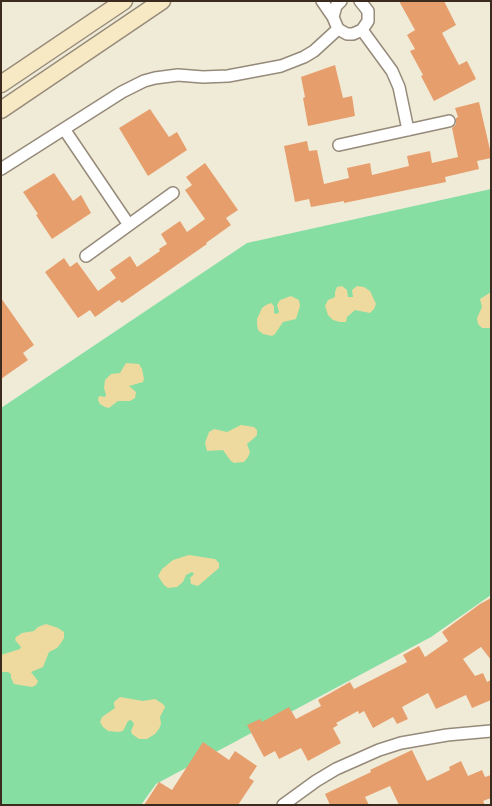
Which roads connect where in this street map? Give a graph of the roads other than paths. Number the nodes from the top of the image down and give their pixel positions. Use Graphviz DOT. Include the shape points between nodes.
graph roads {
  1 [pos="124,1"];
  2 [pos="162,1"];
  3 [pos="322,1"];
  4 [pos="341,1"];
  5 [pos="365,3"];
  6 [pos="333,17"];
  7 [pos="338,28"];
  8 [pos="362,30"];
  9 [pos="1,84"];
  10 [pos="1,110"];
  11 [pos="449,121"];
  12 [pos="64,129"];
  13 [pos="408,130"];
  14 [pos="339,145"];
  15 [pos="1,169"];
  16 [pos="172,192"];
  17 [pos="128,224"];
  18 [pos="86,256"];
  19 [pos="491,731"];
  20 [pos="283,805"];
  1 -- 9 [label="street"];
  2 -- 10 [label="street"];
  3 -- 6 [label="street"];
  4 -- 6 [label="street"];
  5 -- 8 [label="street" via="368,21"];
  6 -- 7 [label="street"];
  7 -- 8 [label="street" via="347,34"];
  7 -- 12 [label="street" via="314,50 281,66 228,76 167,76 144,81"];
  8 -- 13 [label="street" via="392,70"];
  11 -- 13 [label="street"];
  12 -- 15 [label="street"];
  12 -- 17 [label="street"];
  13 -- 14 [label="street"];
  16 -- 17 [label="street"];
  17 -- 18 [label="street"];
  19 -- 20 [label="street" via="448,735 379,750 336,769"];
}
